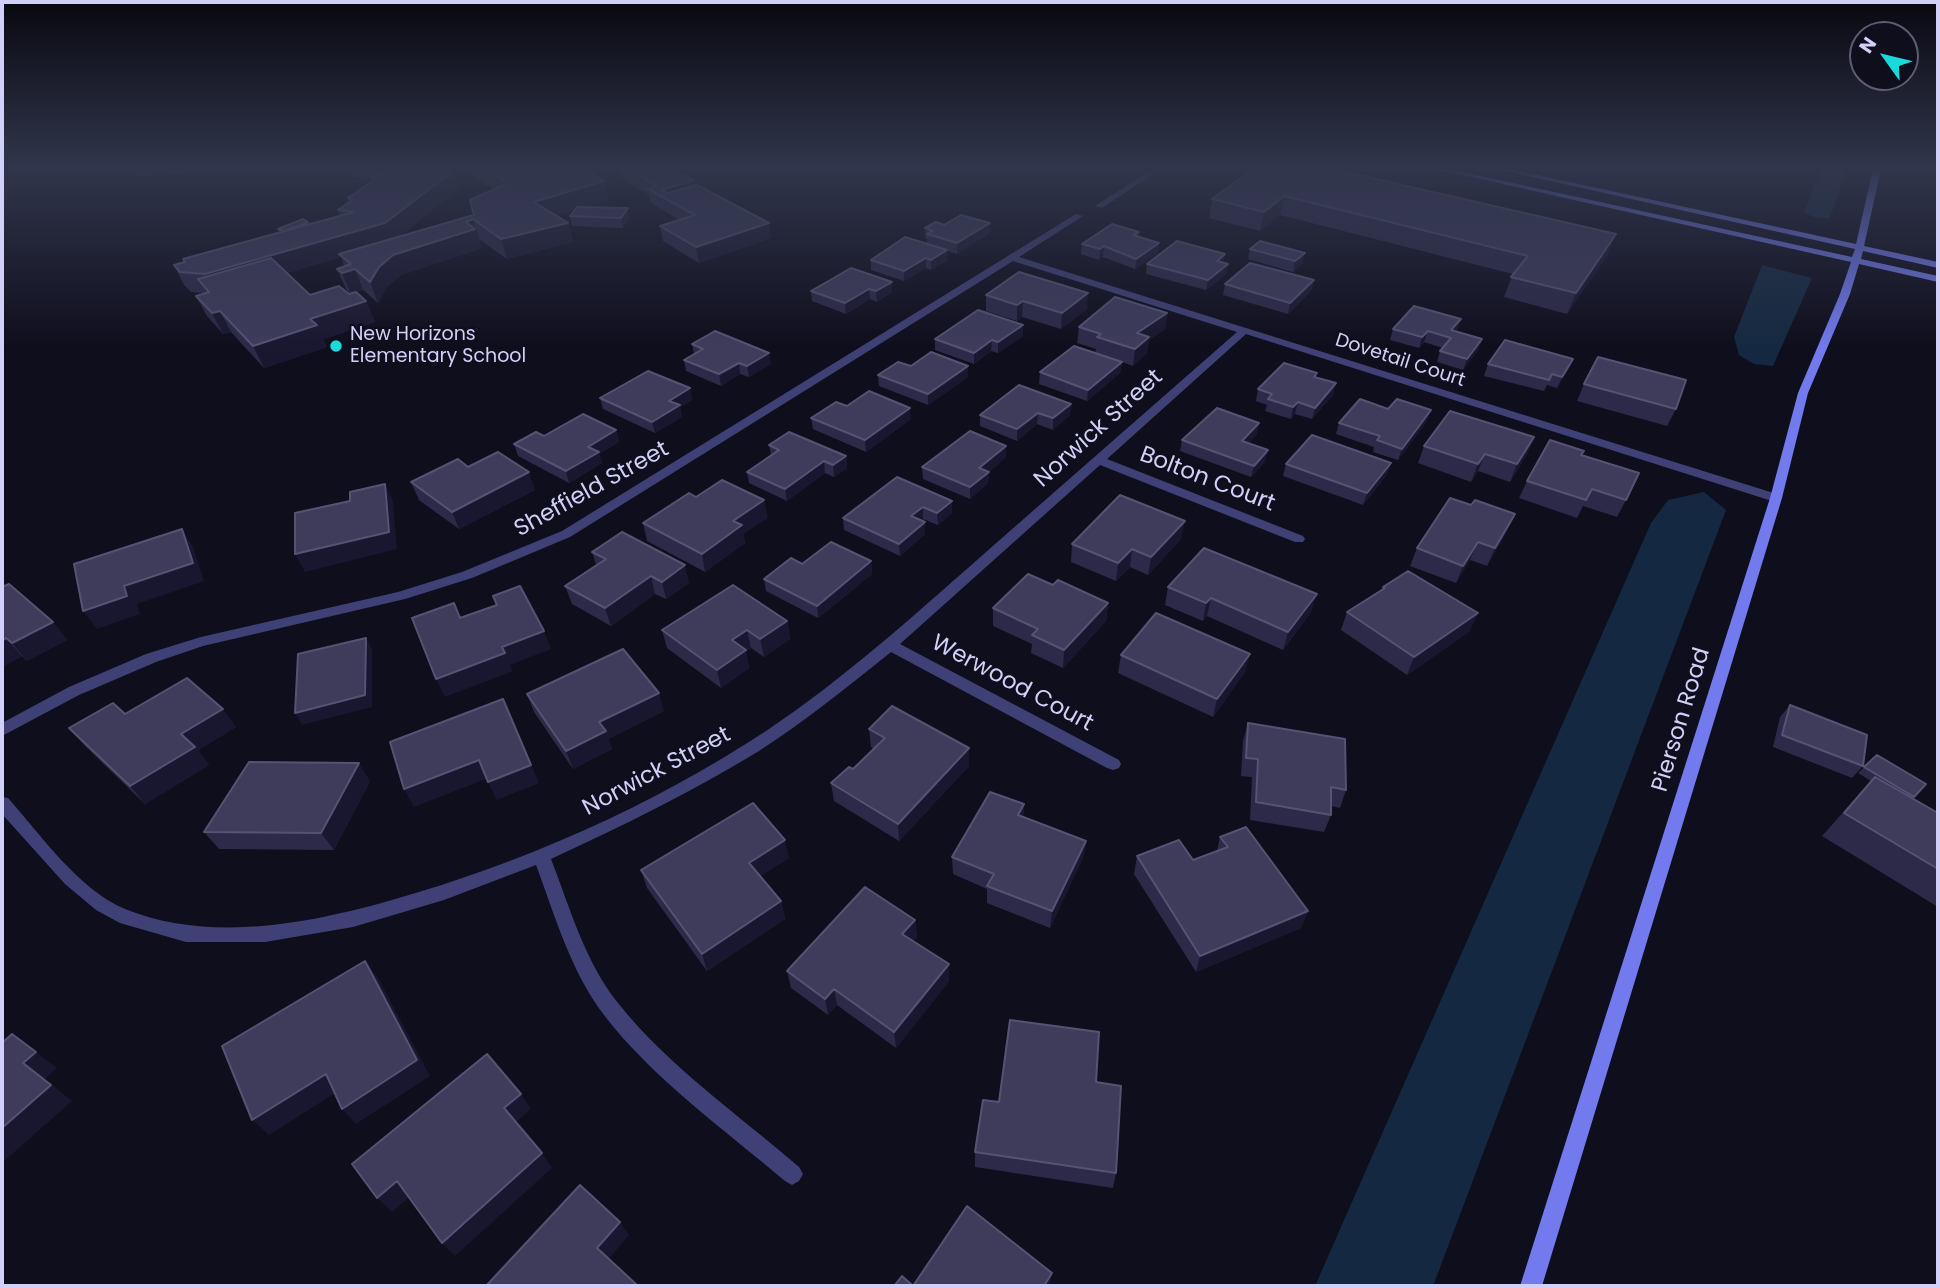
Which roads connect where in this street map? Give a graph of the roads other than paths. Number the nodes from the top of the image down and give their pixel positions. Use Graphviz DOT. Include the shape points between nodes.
graph roads {
  1 [pos="1059,229"];
  2 [pos="1731,229"];
  3 [pos="1750,229"];
  4 [pos="1863,229"];
  5 [pos="1857,255"];
  6 [pos="1014,258"];
  7 [pos="1938,265"];
  8 [pos="1938,279"];
  9 [pos="1245,330"];
  10 [pos="1099,460"];
  11 [pos="1776,498"];
  12 [pos="1299,538"];
  13 [pos="890,645"];
  14 [pos="2,730"];
  15 [pos="1113,764"];
  16 [pos="2,803"];
  17 [pos="541,855"];
  18 [pos="792,1174"];
  19 [pos="1531,1286"];
  1 -- 6 [label="street, Sheffield Street"];
  2 -- 5 [label="street"];
  3 -- 5 [label="street"];
  4 -- 5 [label="street, Pierson Road"];
  5 -- 7 [label="street"];
  5 -- 8 [label="street"];
  5 -- 11 [label="street, Pierson Road" via="1803,393"];
  6 -- 9 [label="street, Dovetail Court"];
  6 -- 14 [label="street, Sheffield Street" via="600,515 541,546 400,596 150,658 82,687"];
  9 -- 10 [label="street, Norwick Street"];
  9 -- 11 [label="street, Dovetail Court"];
  10 -- 12 [label="street, Bolton Court"];
  10 -- 13 [label="street, Norwick Street"];
  11 -- 19 [label="street, Pierson Road"];
  13 -- 15 [label="street, Werwood Court"];
  13 -- 17 [label="street, Norwick Street" via="829,695 753,747 663,798"];
  16 -- 17 [label="street, Norwick Street" via="86,895 121,916 165,931 217,937 304,932 364,918"];
  17 -- 18 [label="street" via="579,957 610,1007 653,1056"];
}
